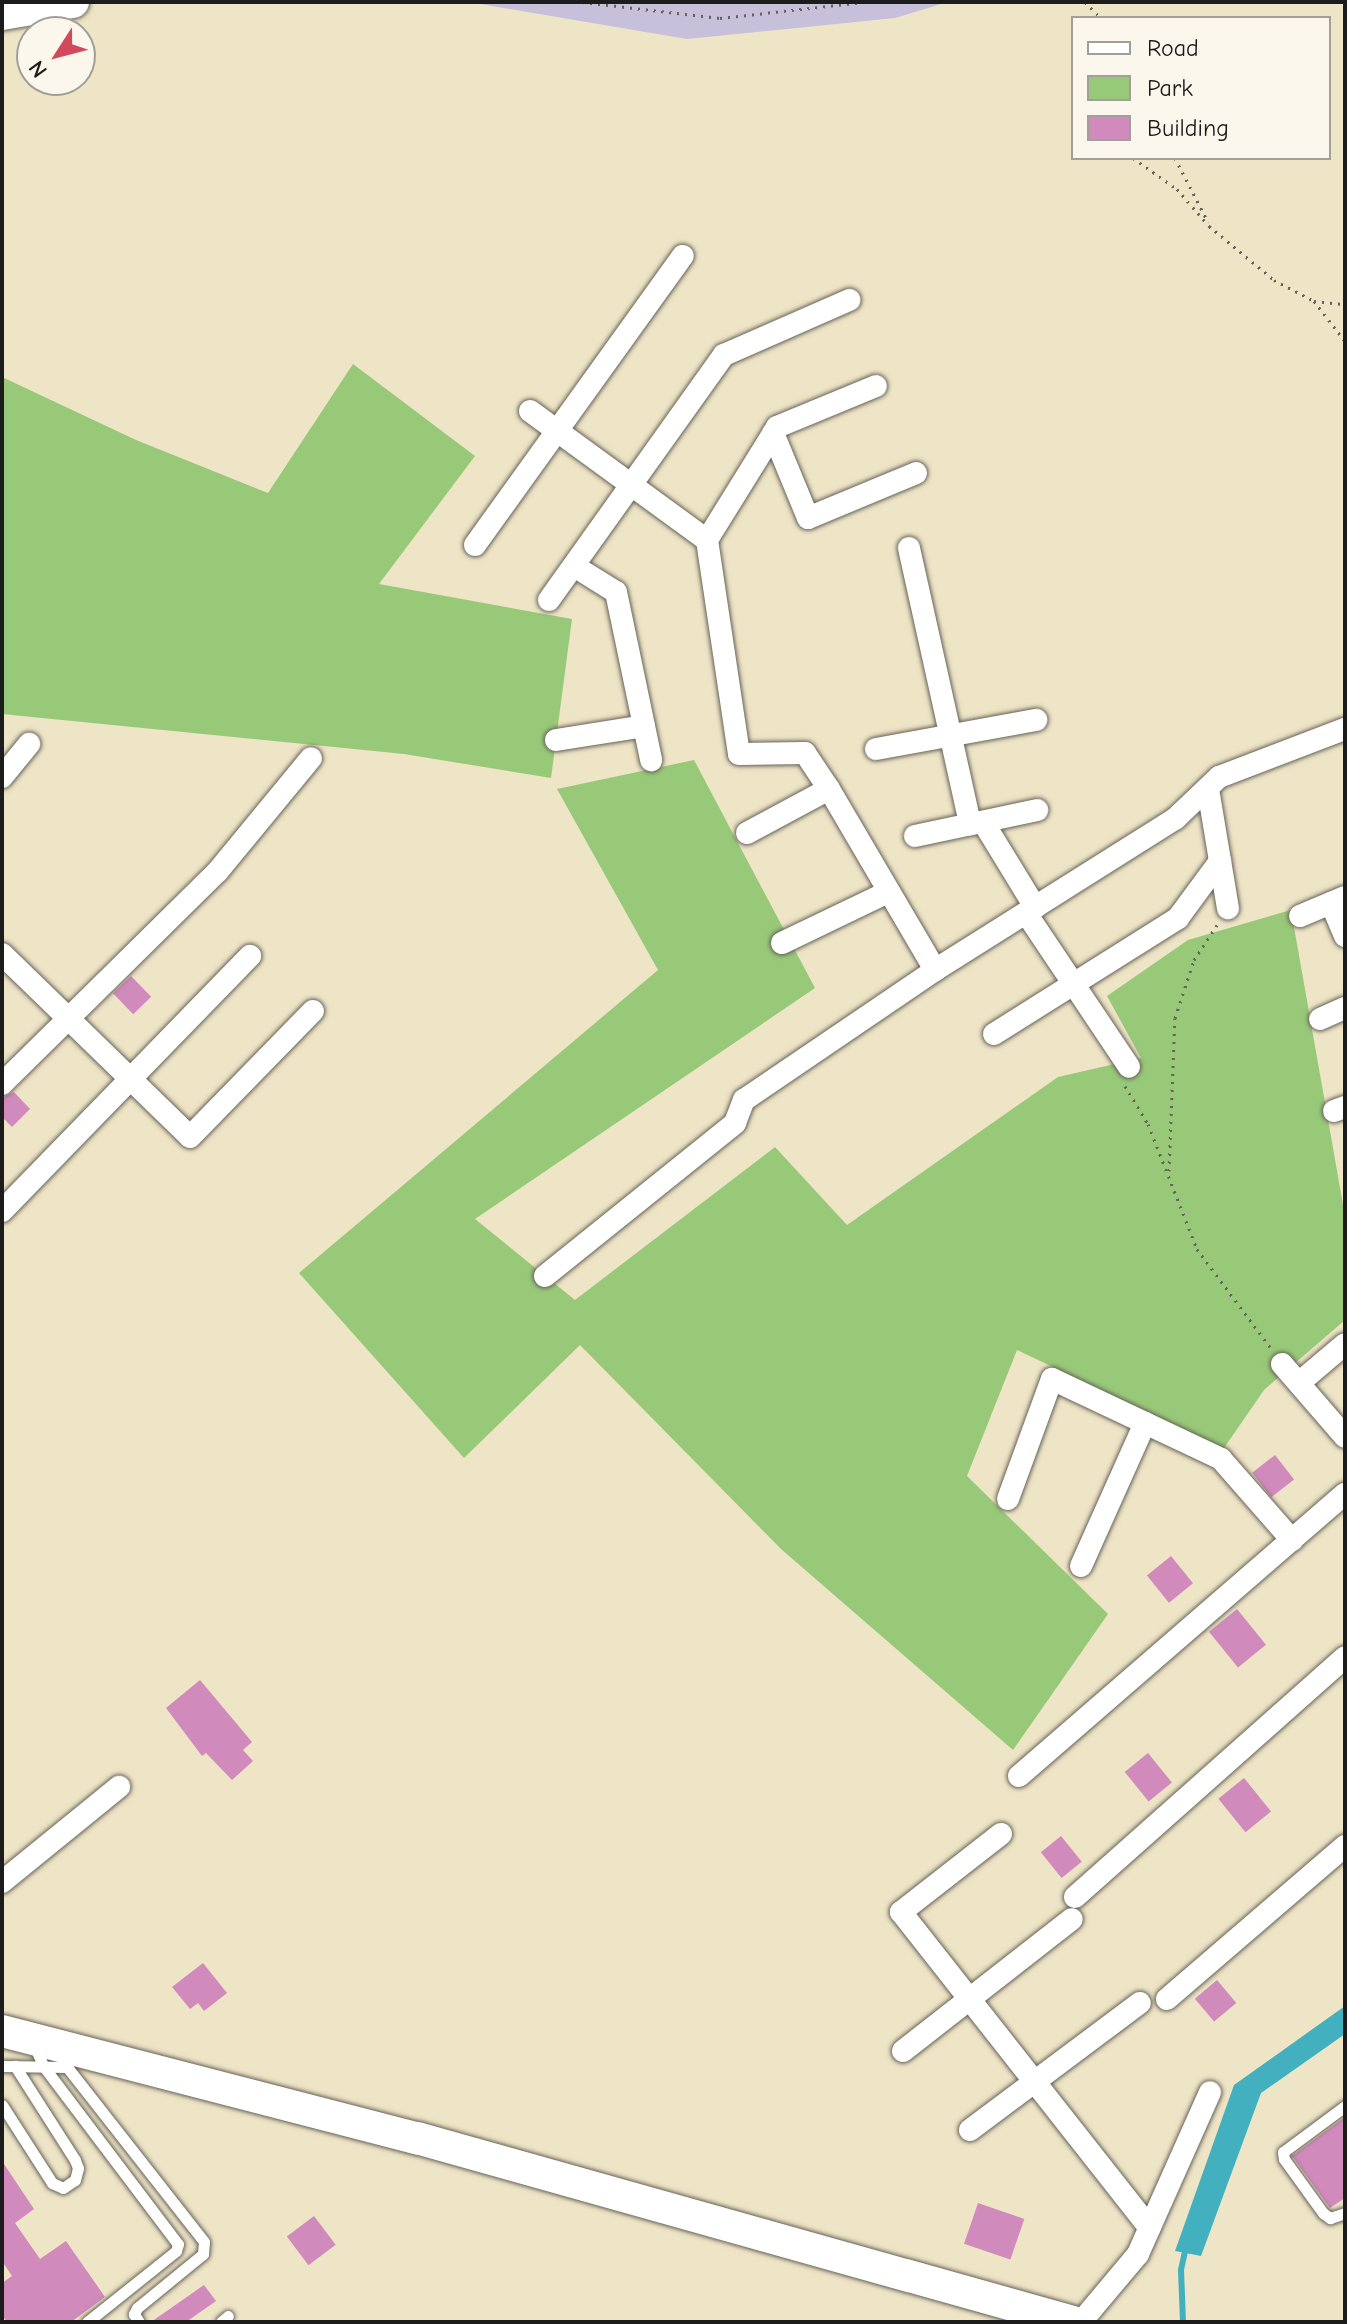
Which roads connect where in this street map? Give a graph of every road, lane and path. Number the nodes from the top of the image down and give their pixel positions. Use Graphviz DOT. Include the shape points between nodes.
graph roads {
  1 [pos="73,2"];
  2 [pos="582,2"];
  3 [pos="864,2"];
  4 [pos="2,14"];
  5 [pos="1136,160"];
  6 [pos="1176,160"];
  7 [pos="1209,226"];
  8 [pos="683,256"];
  9 [pos="849,300"];
  10 [pos="1314,301"];
  11 [pos="1345,304"];
  12 [pos="1345,341"];
  13 [pos="876,386"];
  14 [pos="530,411"];
  15 [pos="557,431"];
  16 [pos="773,433"];
  17 [pos="916,473"];
  18 [pos="631,484"];
  19 [pos="707,540"];
  20 [pos="475,545"];
  21 [pos="909,548"];
  22 [pos="574,566"];
  23 [pos="549,600"];
  24 [pos="1036,720"];
  25 [pos="644,726"];
  26 [pos="1345,729"];
  27 [pos="951,736"];
  28 [pos="556,740"];
  29 [pos="29,744"];
  30 [pos="876,749"];
  31 [pos="311,758"];
  32 [pos="651,760"];
  33 [pos="2,777"];
  34 [pos="829,789"];
  35 [pos="1208,789"];
  36 [pos="1037,810"];
  37 [pos="977,823"];
  38 [pos="747,833"];
  39 [pos="915,836"];
  40 [pos="1220,861"];
  41 [pos="888,892"];
  42 [pos="1338,900"];
  43 [pos="1228,908"];
  44 [pos="1031,910"];
  45 [pos="1300,916"];
  46 [pos="1345,936"];
  47 [pos="782,943"];
  48 [pos="2,954"];
  49 [pos="250,956"];
  50 [pos="935,970"];
  51 [pos="1076,982"];
  52 [pos="1345,1008"];
  53 [pos="313,1011"];
  54 [pos="68,1019"];
  55 [pos="1320,1019"];
  56 [pos="994,1034"];
  57 [pos="1129,1067"];
  58 [pos="130,1079"];
  59 [pos="2,1084"];
  60 [pos="1169,1173"];
  61 [pos="2,1211"];
  62 [pos="545,1276"];
  63 [pos="1345,1344"];
  64 [pos="1282,1364"];
  65 [pos="1299,1383"];
  66 [pos="1145,1423"];
  67 [pos="1345,1437"];
  68 [pos="1345,1494"];
  69 [pos="1008,1499"];
  70 [pos="1292,1540"];
  71 [pos="1081,1566"];
  72 [pos="1345,1657"];
  73 [pos="1019,1776"];
  74 [pos="119,1787"];
  75 [pos="1001,1834"];
  76 [pos="1345,1846"];
  77 [pos="2,1882"];
  78 [pos="1075,1897"];
  79 [pos="1072,1919"];
  80 [pos="970,1999"];
  81 [pos="1167,1999"];
  82 [pos="1140,2003"];
  83 [pos="40,2049"];
  84 [pos="903,2051"];
  85 [pos="2,2066"];
  86 [pos="15,2066"];
  87 [pos="1035,2082"];
  88 [pos="1210,2092"];
  89 [pos="2,2105"];
  90 [pos="1345,2106"];
  91 [pos="970,2130"];
  92 [pos="1345,2213"];
  93 [pos="1150,2228"];
  94 [pos="1064,2320"];
  95 [pos="87,2322"];
  96 [pos="139,2322"];
  1 -- 4 [label="street"];
  2 -- 3 [label="path" via="720,18"];
  5 -- 7 [label="path" via="1177,189"];
  6 -- 7 [label="path"];
  7 -- 10 [label="path" via="1274,280"];
  8 -- 15 [label="street"];
  9 -- 18 [label="street" via="724,355"];
  10 -- 11 [label="path"];
  10 -- 12 [label="path"];
  13 -- 16 [label="street"];
  14 -- 15 [label="street"];
  15 -- 18 [label="street"];
  15 -- 20 [label="street"];
  16 -- 17 [label="street" via="808,518"];
  16 -- 19 [label="street"];
  18 -- 19 [label="street"];
  18 -- 22 [label="street"];
  19 -- 34 [label="street" via="739,754 805,753"];
  21 -- 27 [label="street"];
  22 -- 23 [label="street"];
  22 -- 25 [label="street" via="616,592"];
  24 -- 27 [label="street"];
  25 -- 28 [label="street"];
  25 -- 32 [label="street"];
  26 -- 35 [label="street" via="1219,777"];
  27 -- 30 [label="street"];
  27 -- 37 [label="street"];
  29 -- 33 [label="street"];
  31 -- 54 [label="street" via="218,871"];
  34 -- 38 [label="street"];
  34 -- 41 [label="street"];
  35 -- 40 [label="street"];
  35 -- 44 [label="street" via="1175,819"];
  36 -- 37 [label="street"];
  37 -- 39 [label="street"];
  37 -- 44 [label="street"];
  40 -- 43 [label="street"];
  40 -- 51 [label="street" via="1178,918"];
  41 -- 47 [label="street"];
  41 -- 50 [label="street"];
  42 -- 45 [label="street"];
  42 -- 46 [label="street"];
  43 -- 60 [label="path" via="1194,960 1175,1018"];
  44 -- 50 [label="street"];
  44 -- 51 [label="street"];
  48 -- 54 [label="street"];
  49 -- 58 [label="street"];
  50 -- 62 [label="street" via="744,1100 735,1123"];
  51 -- 56 [label="street"];
  51 -- 57 [label="street"];
  52 -- 55 [label="street"];
  53 -- 58 [label="street" via="190,1137"];
  54 -- 58 [label="street"];
  54 -- 59 [label="street"];
  57 -- 60 [label="path" via="1121,1078"];
  58 -- 61 [label="street"];
  60 -- 64 [label="path" via="1197,1249"];
  63 -- 65 [label="street"];
  64 -- 65 [label="street"];
  65 -- 67 [label="street"];
  66 -- 69 [label="street" via="1052,1379"];
  66 -- 70 [label="street" via="1221,1459"];
  66 -- 71 [label="street"];
  68 -- 70 [label="street"];
  70 -- 73 [label="street"];
  72 -- 78 [label="street"];
  74 -- 77 [label="street"];
  75 -- 80 [label="street" via="901,1912"];
  76 -- 81 [label="street"];
  79 -- 80 [label="street"];
  80 -- 84 [label="street"];
  80 -- 87 [label="street"];
  82 -- 87 [label="street"];
  83 -- 86 [label="lane"];
  83 -- 94 [label="street" via="417,2138"];
  83 -- 95 [label="lane" via="178,2244 176,2251"];
  83 -- 96 [label="lane" via="204,2242 203,2254 137,2308"];
  85 -- 86 [label="lane"];
  86 -- 89 [label="lane" via="75,2160 75,2180 63,2188 52,2183"];
  87 -- 91 [label="street"];
  87 -- 93 [label="street"];
  88 -- 93 [label="street"];
  90 -- 92 [label="lane" via="1283,2152 1323,2213 1330,2218"];
  93 -- 94 [label="street" via="1138,2254"];
}
